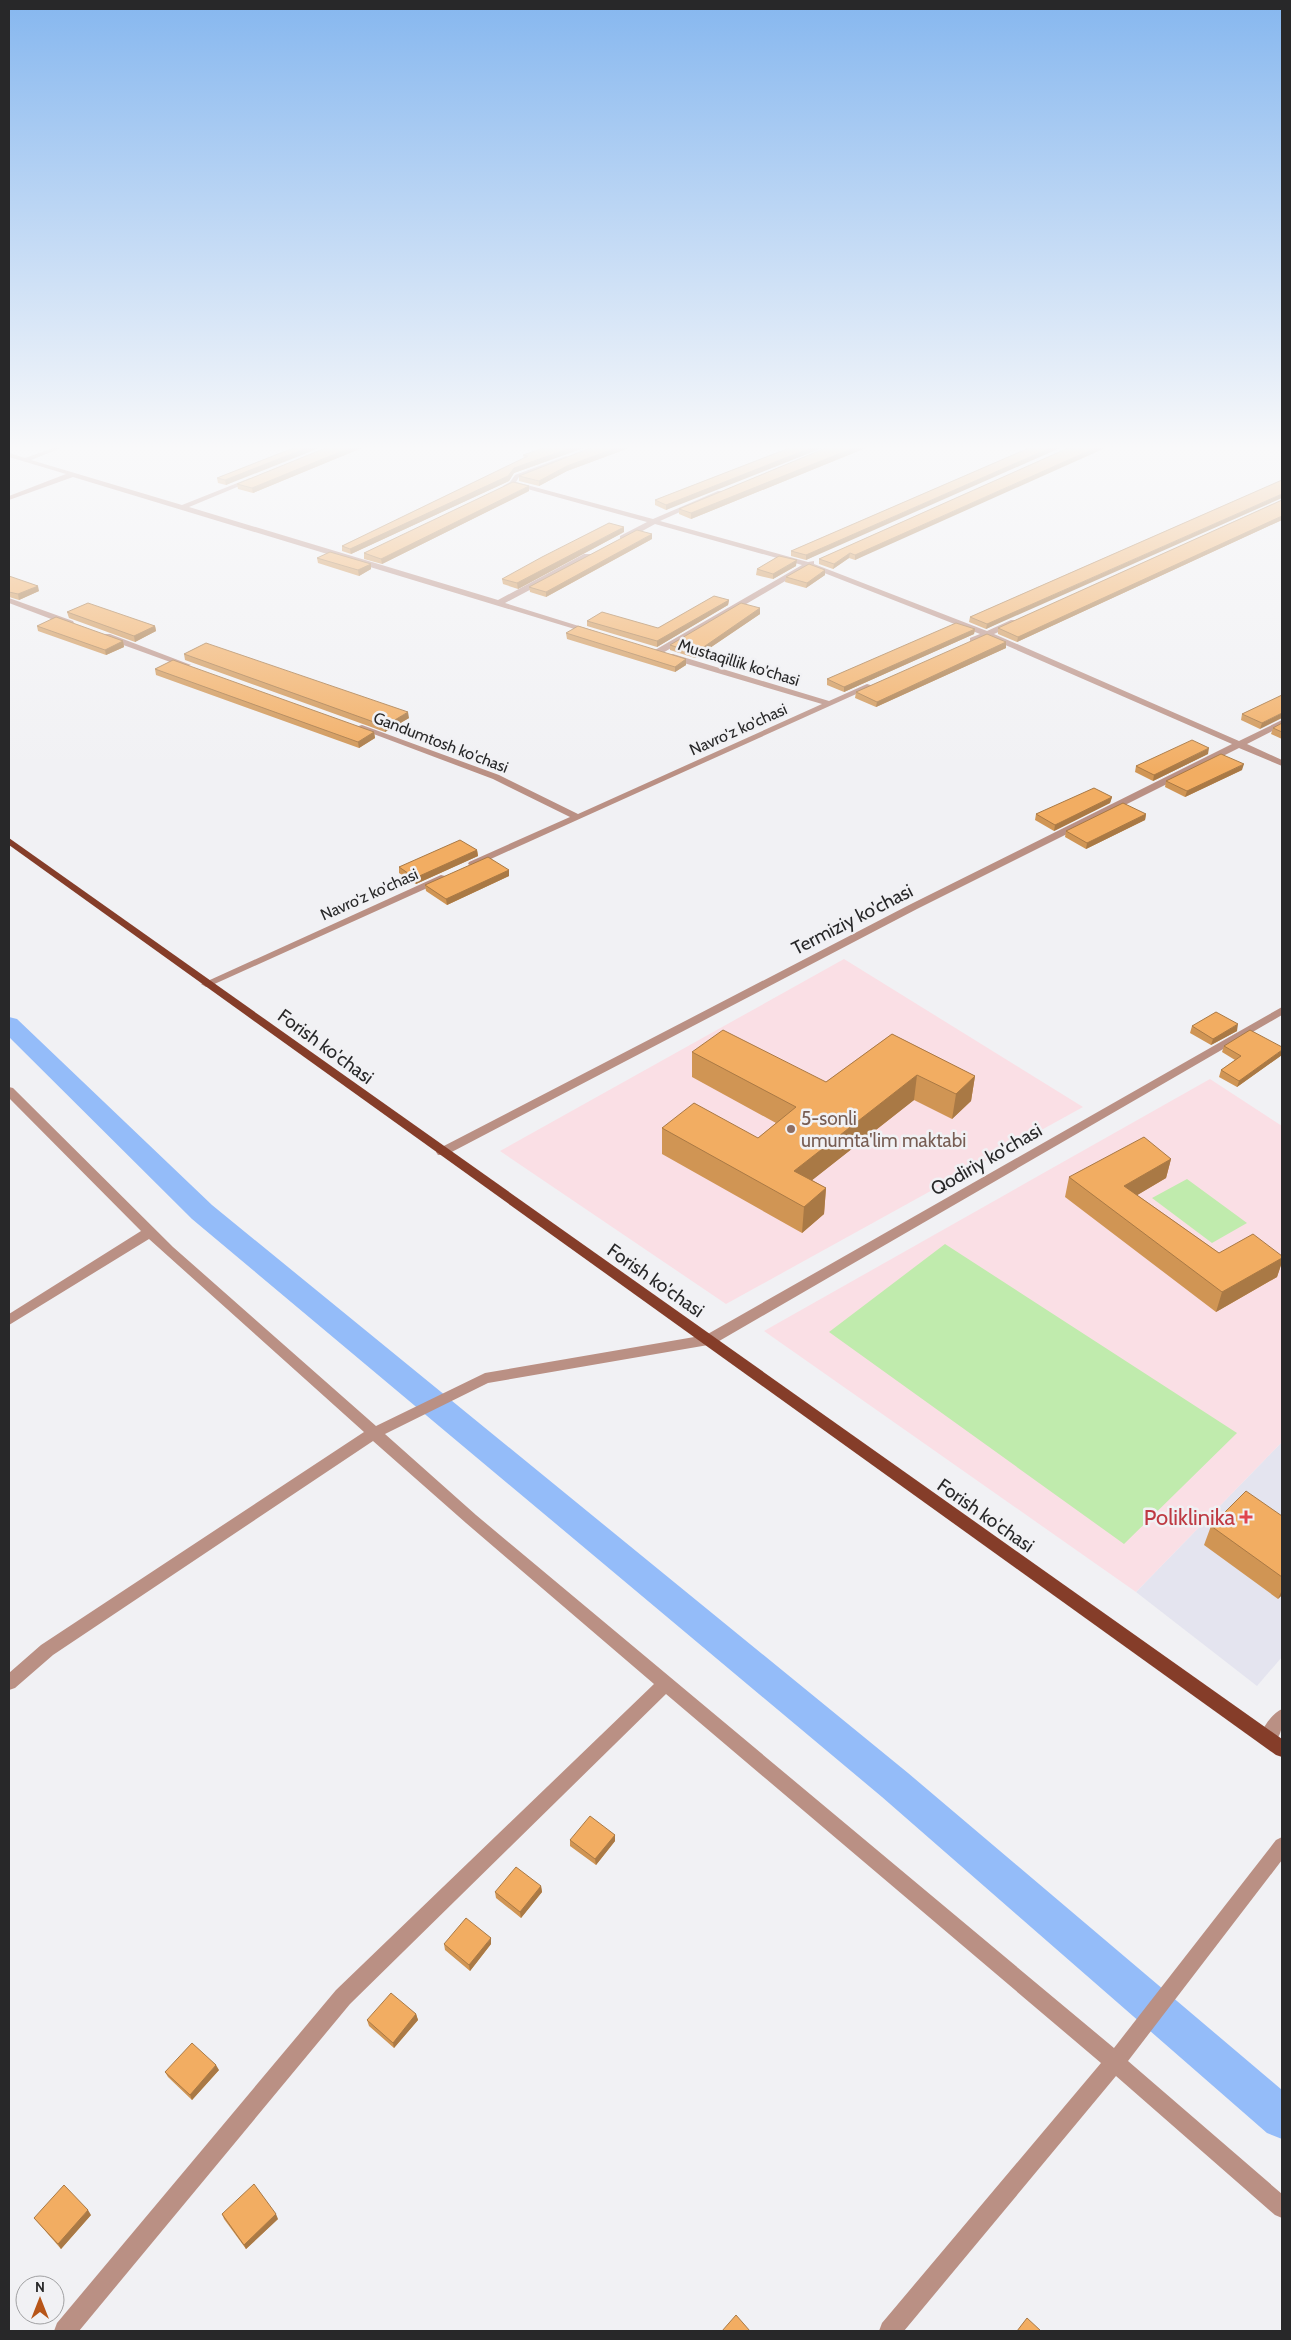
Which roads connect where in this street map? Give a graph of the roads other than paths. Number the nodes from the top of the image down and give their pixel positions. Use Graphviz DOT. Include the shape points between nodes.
graph roads {
  1 [pos="336,554"];
  2 [pos="592,554"];
  3 [pos="772,554"];
  4 [pos="361,555"];
  5 [pos="352,559"];
  6 [pos="816,560"];
  7 [pos="807,564"];
  8 [pos="9,600"];
  9 [pos="499,603"];
  10 [pos="1022,618"];
  11 [pos="84,628"];
  12 [pos="93,631"];
  13 [pos="602,634"];
  14 [pos="987,634"];
  15 [pos="960,646"];
  16 [pos="648,649"];
  17 [pos="658,652"];
  18 [pos="196,668"];
  19 [pos="882,681"];
  20 [pos="830,704"];
  21 [pos="346,722"];
  22 [pos="1282,723"];
  23 [pos="1241,744"];
  24 [pos="1282,762"];
  25 [pos="577,817"];
  26 [pos="9,841"];
  27 [pos="459,870"];
  28 [pos="450,874"];
  29 [pos="206,984"];
  30 [pos="1282,1010"];
  31 [pos="9,1091"];
  32 [pos="442,1152"];
  33 [pos="150,1232"];
  34 [pos="9,1320"];
  35 [pos="709,1340"];
  36 [pos="374,1433"];
  37 [pos="9,1683"];
  38 [pos="666,1683"];
  39 [pos="1282,1717"];
  40 [pos="1267,1738"];
  41 [pos="1282,1749"];
  42 [pos="1282,1846"];
  43 [pos="1115,2062"];
  44 [pos="1282,2208"];
  45 [pos="65,2331"];
  46 [pos="890,2331"];
  1 -- 5 [label="street"];
  2 -- 9 [label="street"];
  3 -- 7 [label="street"];
  4 -- 5 [label="street"];
  5 -- 9 [label="street"];
  6 -- 7 [label="street"];
  7 -- 14 [label="street"];
  7 -- 17 [label="street"];
  8 -- 11 [label="street"];
  9 -- 13 [label="street"];
  10 -- 14 [label="street"];
  12 -- 18 [label="street"];
  14 -- 15 [label="street"];
  14 -- 23 [label="street"];
  16 -- 17 [label="street, Mustaqillik ko'chasi"];
  17 -- 20 [label="street, Mustaqillik ko'chasi"];
  19 -- 20 [label="street, Navro'z ko'chasi"];
  20 -- 25 [label="street, Navro'z ko'chasi"];
  21 -- 25 [label="street, Gandumtosh ko'chasi" via="496,777"];
  22 -- 23 [label="street, Termiziy ko'chasi"];
  23 -- 24 [label="street"];
  23 -- 32 [label="street, Termiziy ko'chasi" via="913,907"];
  25 -- 27 [label="street, Navro'z ko'chasi"];
  26 -- 29 [label="main road, Forish ko'chasi"];
  28 -- 29 [label="street, Navro'z ko'chasi"];
  29 -- 32 [label="main road, Forish ko'chasi"];
  30 -- 35 [label="street, Qodiriy ko'chasi"];
  31 -- 33 [label="street"];
  32 -- 35 [label="main road, Forish ko'chasi"];
  33 -- 34 [label="street"];
  33 -- 36 [label="street"];
  35 -- 36 [label="street" via="485,1378"];
  35 -- 40 [label="main road, Forish ko'chasi"];
  36 -- 37 [label="street" via="47,1650"];
  36 -- 38 [label="street"];
  38 -- 43 [label="street"];
  38 -- 45 [label="street" via="342,1997"];
  39 -- 40 [label="street"];
  40 -- 41 [label="main road, Forish ko'chasi"];
  42 -- 43 [label="street"];
  43 -- 44 [label="street"];
  43 -- 46 [label="street"];
}
